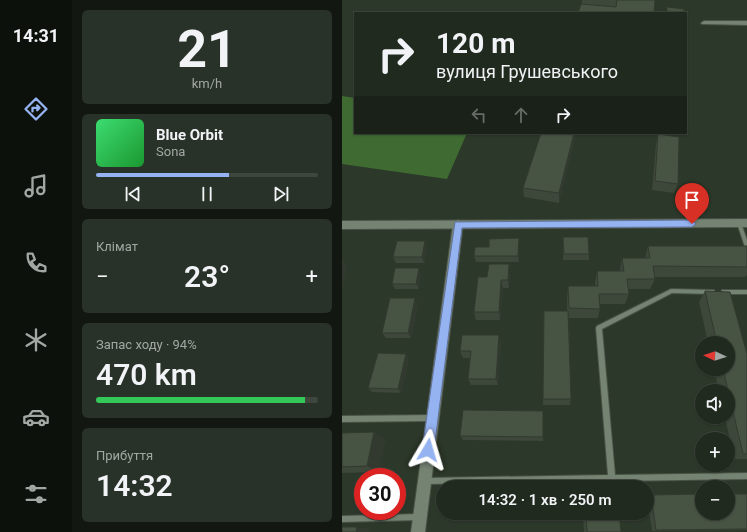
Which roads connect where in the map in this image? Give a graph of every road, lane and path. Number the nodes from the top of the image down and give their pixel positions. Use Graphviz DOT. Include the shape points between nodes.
graph roads {
  1 [pos="704,23"];
  2 [pos="747,23"];
  3 [pos="743,223"];
  4 [pos="458,224"];
  5 [pos="342,225"];
  6 [pos="747,247"];
  7 [pos="747,292"];
  8 [pos="432,418"];
  9 [pos="342,419"];
  10 [pos="747,476"];
  11 [pos="612,478"];
  12 [pos="424,481"];
  13 [pos="420,517"];
  14 [pos="342,519"];
  15 [pos="418,532"];
  1 -- 2 [label="street"];
  3 -- 4 [label="street"];
  3 -- 6 [label="lane"];
  4 -- 5 [label="street"];
  4 -- 8 [label="street"];
  7 -- 11 [label="lane" via="671,292 599,328"];
  8 -- 9 [label="lane"];
  8 -- 12 [label="street"];
  10 -- 11 [label="lane"];
  11 -- 12 [label="lane"];
  12 -- 13 [label="street"];
  13 -- 14 [label="lane"];
  13 -- 15 [label="street"];
}
